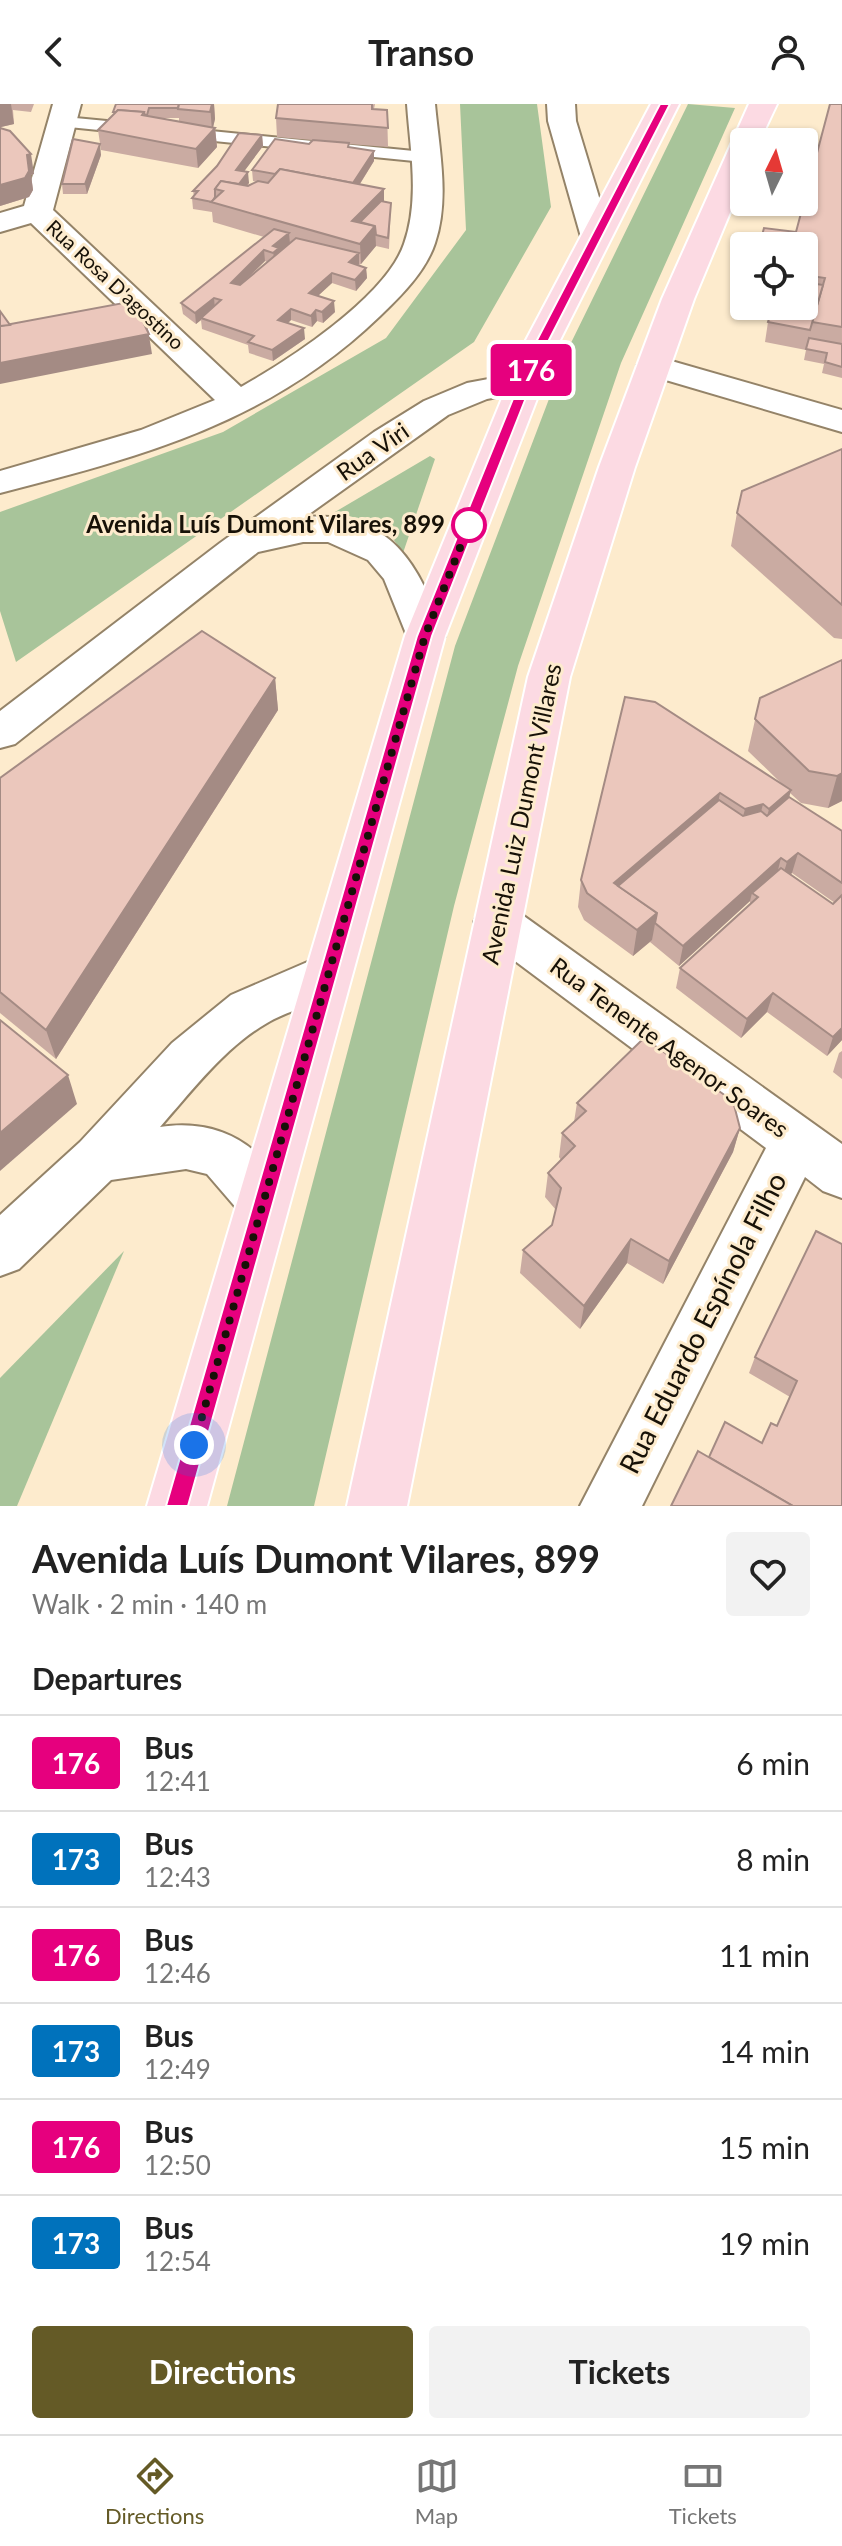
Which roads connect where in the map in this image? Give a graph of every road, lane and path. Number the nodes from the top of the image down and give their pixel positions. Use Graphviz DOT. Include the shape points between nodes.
graph roads {
  1 [pos="421,104"];
  2 [pos="561,104"];
  3 [pos="665,104"];
  4 [pos="763,104"];
  5 [pos="66,113"];
  6 [pos="751,128"];
  7 [pos="424,157"];
  8 [pos="730,176"];
  9 [pos="37,212"];
  10 [pos="0,223"];
  11 [pos="596,237"];
  12 [pos="654,366"];
  13 [pos="526,382"];
  14 [pos="239,404"];
  15 [pos="842,421"];
  16 [pos="0,482"];
  17 [pos="233,552"];
  18 [pos="425,636"];
  19 [pos="0,733"];
  20 [pos="497,922"];
  21 [pos="326,974"];
  22 [pos="797,1141"];
  23 [pos="98,1159"];
  24 [pos="842,1174"];
  25 [pos="263,1200"];
  26 [pos="0,1251"];
  27 [pos="177,1506"];
  28 [pos="377,1506"];
  29 [pos="610,1506"];
  1 -- 7 [label="street"];
  2 -- 11 [label="street"];
  3 -- 11 [label="main road"];
  4 -- 6 [label="main road, Avenida Luiz Dumont Villares"];
  5 -- 7 [label="lane"];
  5 -- 9 [label="street, Rua Rosa D'agostino"];
  7 -- 14 [label="street" via="428,206 419,246 393,285 348,334 293,376"];
  8 -- 12 [label="main road, Avenida Luiz Dumont Villares"];
  9 -- 10 [label="street"];
  9 -- 14 [label="street, Rua Rosa D'agostino"];
  11 -- 13 [label="main road"];
  12 -- 15 [label="street"];
  12 -- 20 [label="main road, Avenida Luiz Dumont Villares" via="549,677"];
  13 -- 17 [label="street, Rua Viri" via="479,390 436,408"];
  13 -- 18 [label="main road"];
  14 -- 16 [label="street" via="103,456"];
  17 -- 18 [label="street, Rua Viri" via="315,527 349,532 392,560"];
  17 -- 19 [label="street, Rua Viri"];
  18 -- 21 [label="main road"];
  20 -- 22 [label="street, Rua Tenente Agenor Soares"];
  20 -- 28 [label="main road, Avenida Luiz Dumont Villares"];
  21 -- 23 [label="street" via="248,1009 190,1058"];
  21 -- 25 [label="main road"];
  22 -- 24 [label="street, Rua Tenente Agenor Soares"];
  22 -- 29 [label="street, Rua Eduardo Espínola Filho"];
  23 -- 25 [label="street" via="186,1146 223,1155"];
  23 -- 26 [label="street"];
  25 -- 27 [label="main road"];
}
